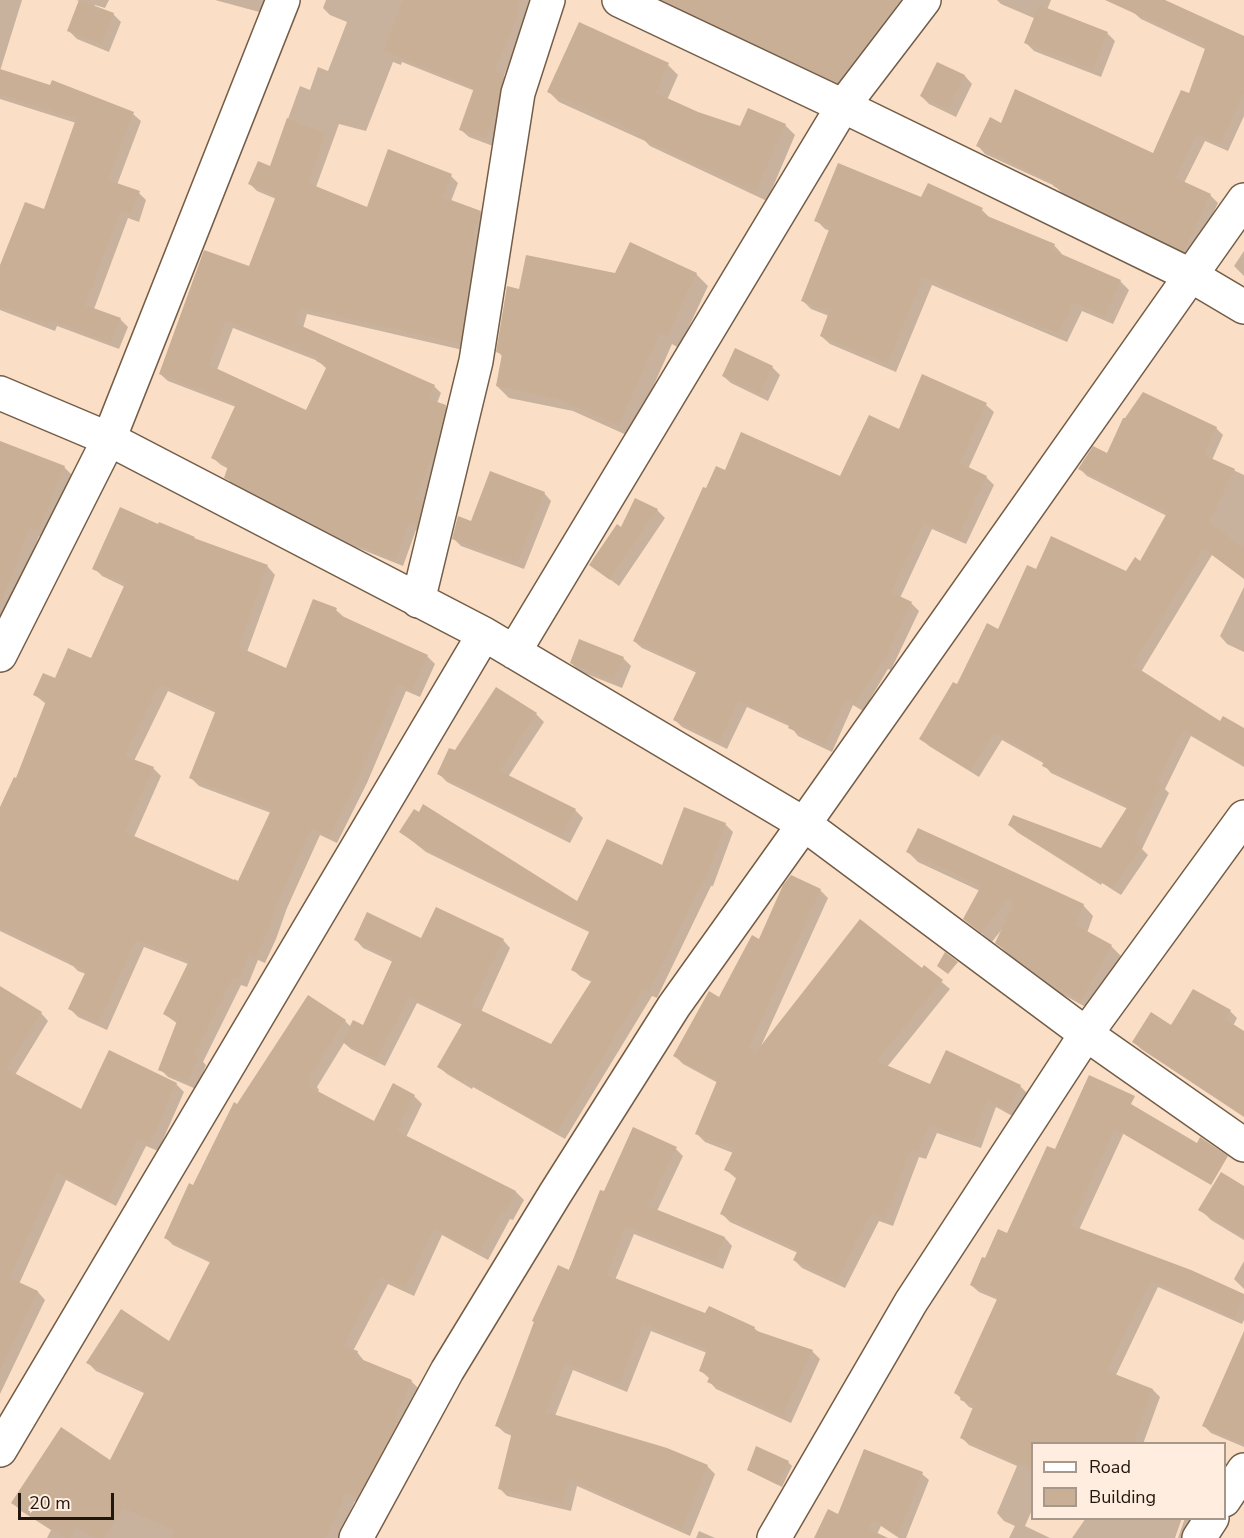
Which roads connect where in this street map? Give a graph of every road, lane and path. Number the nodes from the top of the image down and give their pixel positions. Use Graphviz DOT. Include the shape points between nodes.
graph roads {
  1 [pos="283,0"];
  2 [pos="548,0"];
  3 [pos="619,0"];
  4 [pos="924,0"];
  5 [pos="843,106"];
  6 [pos="1244,200"];
  7 [pos="1190,275"];
  8 [pos="1244,307"];
  9 [pos="0,393"];
  10 [pos="109,439"];
  11 [pos="418,601"];
  12 [pos="484,634"];
  13 [pos="514,652"];
  14 [pos="0,655"];
  15 [pos="1244,817"];
  16 [pos="804,824"];
  17 [pos="1086,1034"];
  18 [pos="1244,1145"];
  19 [pos="0,1450"];
  20 [pos="1244,1470"];
  21 [pos="1226,1497"];
  22 [pos="1211,1520"];
  23 [pos="356,1538"];
  24 [pos="774,1538"];
  25 [pos="1199,1538"];
  1 -- 10 [label="street"];
  2 -- 11 [label="street" via="519,93 476,362"];
  3 -- 5 [label="street"];
  4 -- 5 [label="street"];
  5 -- 7 [label="street"];
  5 -- 13 [label="street"];
  6 -- 7 [label="street"];
  7 -- 8 [label="street"];
  7 -- 16 [label="street"];
  9 -- 10 [label="street"];
  10 -- 11 [label="street"];
  10 -- 14 [label="street"];
  11 -- 12 [label="street"];
  12 -- 13 [label="street"];
  12 -- 19 [label="street"];
  13 -- 16 [label="street"];
  15 -- 17 [label="street"];
  16 -- 17 [label="street"];
  16 -- 23 [label="street" via="674,1006 555,1194 447,1371"];
  17 -- 18 [label="street"];
  17 -- 24 [label="street" via="911,1302"];
  20 -- 21 [label="street"];
  22 -- 25 [label="street"];
}
